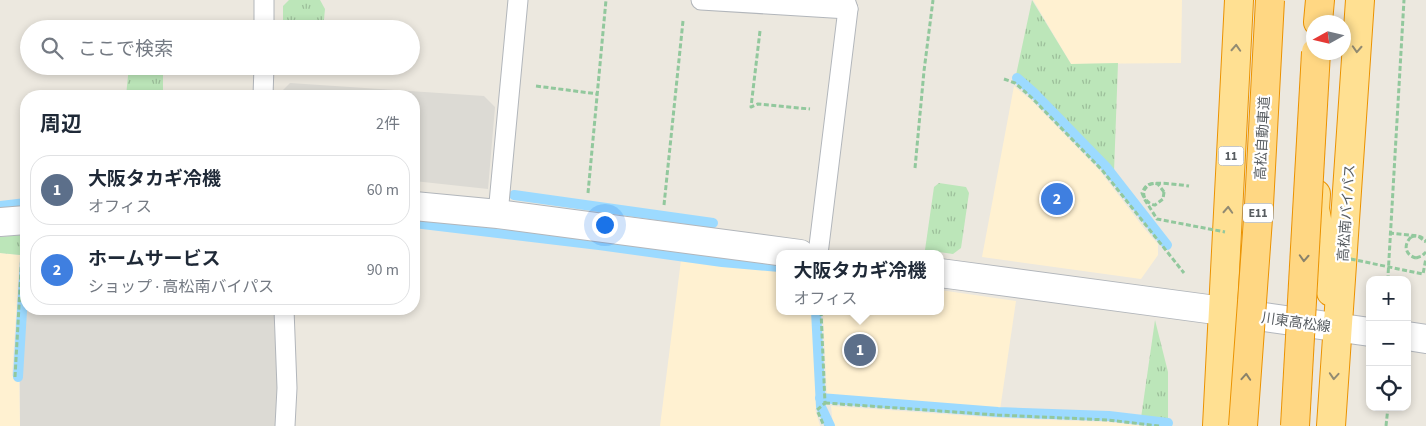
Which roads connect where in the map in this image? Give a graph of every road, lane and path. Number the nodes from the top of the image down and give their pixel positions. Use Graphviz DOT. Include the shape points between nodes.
graph roads {
  1 [pos="264,0"];
  2 [pos="518,0"];
  3 [pos="606,0"];
  4 [pos="701,0"];
  5 [pos="933,0"];
  6 [pos="1239,0"];
  7 [pos="1263,0"];
  8 [pos="1270,0"];
  9 [pos="1320,0"];
  10 [pos="1328,0"];
  11 [pos="1360,0"];
  12 [pos="1404,0"];
  13 [pos="763,4"];
  14 [pos="846,5"];
  15 [pos="1319,15"];
  16 [pos="1327,15"];
  17 [pos="683,19"];
  18 [pos="264,20"];
  19 [pos="1316,60"];
  20 [pos="1325,60"];
  21 [pos="264,75"];
  22 [pos="1004,79"];
  23 [pos="511,87"];
  24 [pos="263,90"];
  25 [pos="598,94"];
  26 [pos="835,111"];
  27 [pos="915,168"];
  28 [pos="1189,186"];
  29 [pos="588,193"];
  30 [pos="1144,200"];
  31 [pos="664,205"];
  32 [pos="420,207"];
  33 [pos="498,214"];
  34 [pos="17,220"];
  35 [pos="1389,233"];
  36 [pos="1426,242"];
  37 [pos="818,250"];
  38 [pos="776,251"];
  39 [pos="1426,255"];
  40 [pos="944,273"];
  41 [pos="1185,274"];
  42 [pos="1388,276"];
  43 [pos="1223,311"];
  44 [pos="284,315"];
  45 [pos="820,315"];
  46 [pos="1338,328"];
  47 [pos="1366,332"];
  48 [pos="1411,337"];
  49 [pos="1426,339"];
  50 [pos="15,377"];
  51 [pos="825,403"];
  52 [pos="1388,411"];
  53 [pos="286,426"];
  54 [pos="824,426"];
  55 [pos="1159,426"];
  56 [pos="1217,426"];
  57 [pos="1242,426"];
  58 [pos="1295,426"];
  59 [pos="1331,426"];
  60 [pos="1386,426"];
  1 -- 18 [label="lane"];
  2 -- 23 [label="lane"];
  3 -- 25 [label="path"];
  4 -- 13 [label="lane"];
  5 -- 27 [label="path"];
  43 -- 6 [label="highway, 11, one-way"];
  7 -- 43 [label="highway, 11" via="1252,205"];
  57 -- 8 [label="highway, 高松自動車道 / E11, one-way, bridge"];
  9 -- 15 [label="highway"];
  10 -- 16 [label="highway"];
  11 -- 46 [label="highway, 高松南バイパス, one-way"];
  12 -- 35 [label="path"];
  13 -- 14 [label="lane"];
  13 -- 26 [label="path" via="751,107 758,104"];
  14 -- 26 [label="lane"];
  17 -- 31 [label="path"];
  19 -- 58 [label="highway, one-way, bridge"];
  20 -- 46 [label="highway" via="1316,209"];
  21 -- 24 [label="lane"];
  22 -- 41 [label="path" via="1015,83 1032,98 1102,170"];
  23 -- 25 [label="path" via="527,84"];
  23 -- 33 [label="lane"];
  25 -- 29 [label="path"];
  26 -- 37 [label="lane"];
  28 -- 30 [label="path, bridge" via="1164,184 1155,184 1149,185 1144,194 1150,204 1156,204 1164,196 1163,189 1158,184 1154,183 1148,185 1142,193"];
  32 -- 33 [label="street"];
  33 -- 38 [label="street"];
  34 -- 50 [label="path"];
  35 -- 36 [label="path, bridge" via="1418,236"];
  35 -- 42 [label="path"];
  36 -- 39 [label="path, bridge" via="1415,236 1407,242 1407,253 1416,258"];
  40 -- 43 [label="street, 川東高松線"];
  43 -- 46 [label="street, 川東高松線"];
  43 -- 56 [label="highway, 11"];
  44 -- 53 [label="lane"];
  45 -- 51 [label="path"];
  46 -- 47 [label="street, 川東高松線"];
  46 -- 59 [label="highway, 高松南バイパス, one-way"];
  48 -- 49 [label="street"];
  51 -- 54 [label="path" via="817,410"];
  51 -- 55 [label="path"];
  52 -- 60 [label="path"];
}
